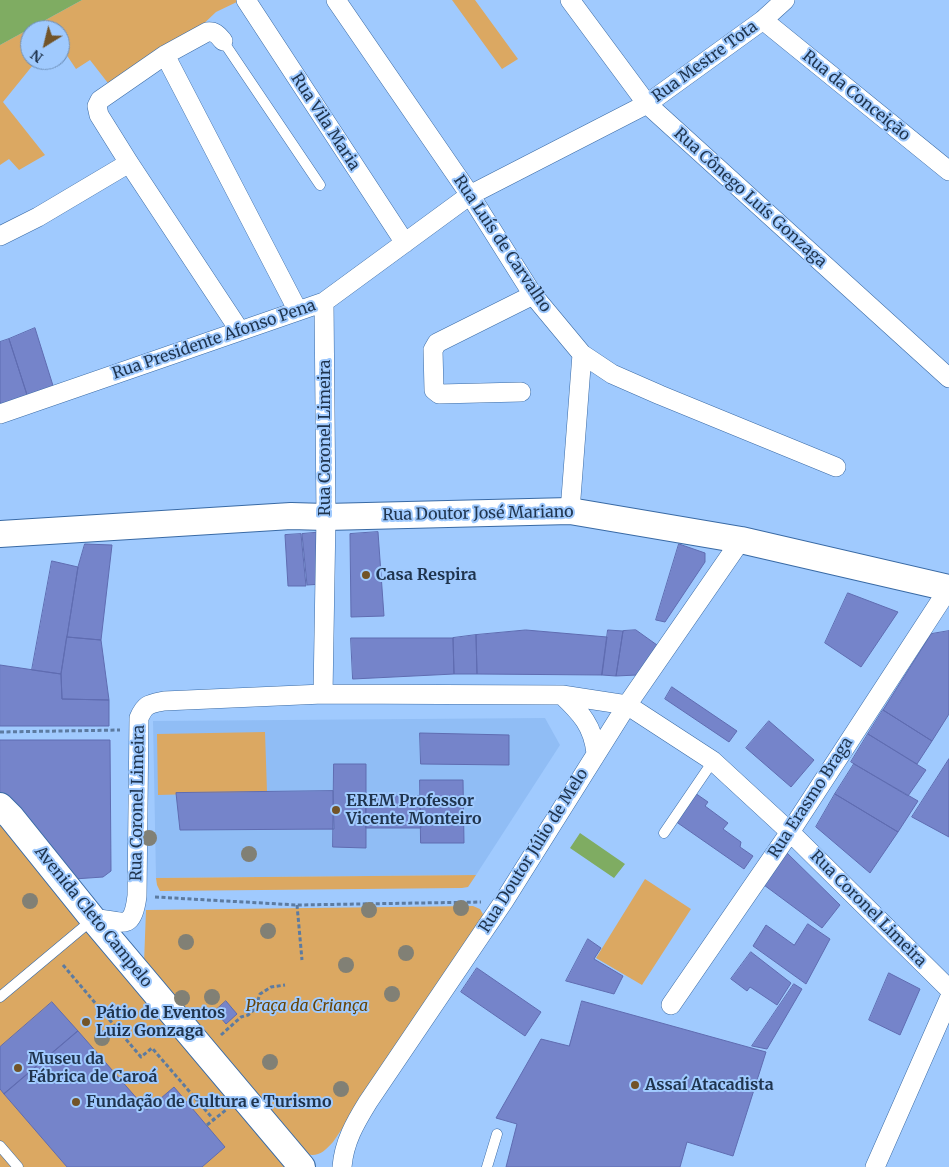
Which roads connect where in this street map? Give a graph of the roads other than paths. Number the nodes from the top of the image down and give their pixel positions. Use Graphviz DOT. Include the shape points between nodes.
graph roads {
  1 [pos="246,0"];
  2 [pos="336,0"];
  3 [pos="785,0"];
  4 [pos="577,3"];
  5 [pos="763,20"];
  6 [pos="223,40"];
  7 [pos="165,55"];
  8 [pos="647,104"];
  9 [pos="129,163"];
  10 [pos="949,171"];
  11 [pos="320,185"];
  12 [pos="470,195"];
  13 [pos="0,236"];
  14 [pos="404,244"];
  15 [pos="533,295"];
  16 [pos="324,302"];
  17 [pos="298,311"];
  18 [pos="240,330"];
  19 [pos="582,354"];
  20 [pos="949,378"];
  21 [pos="521,392"];
  22 [pos="0,414"];
  23 [pos="836,467"];
  24 [pos="570,511"];
  25 [pos="326,517"];
  26 [pos="0,534"];
  27 [pos="741,540"];
  28 [pos="949,588"];
  29 [pos="323,694"];
  30 [pos="562,694"];
  31 [pos="627,705"];
  32 [pos="596,753"];
  33 [pos="713,761"];
  34 [pos="0,806"];
  35 [pos="664,832"];
  36 [pos="790,832"];
  37 [pos="93,919"];
  38 [pos="949,989"];
  39 [pos="0,997"];
  40 [pos="949,999"];
  41 [pos="671,1005"];
  42 [pos="497,1134"];
  43 [pos="0,1146"];
  44 [pos="18,1167"];
  45 [pos="302,1167"];
  46 [pos="342,1167"];
  47 [pos="487,1167"];
  48 [pos="874,1167"];
  1 -- 14 [label="street, Rua Vila Maria"];
  2 -- 12 [label="street, Rua Luís de Carvalho"];
  3 -- 5 [label="street, Rua Mestre Tota"];
  4 -- 8 [label="street, Rua Cônego Luís Gonzaga"];
  5 -- 8 [label="street, Rua Mestre Tota"];
  5 -- 10 [label="street, Rua da Conceição"];
  6 -- 7 [label="street" via="217,34 207,32"];
  6 -- 11 [label="lane"];
  7 -- 9 [label="street" via="100,100 98,106 99,115"];
  7 -- 17 [label="street"];
  8 -- 12 [label="street, Rua Presidente Afonso Pena"];
  8 -- 20 [label="street, Rua Cônego Luís Gonzaga"];
  9 -- 13 [label="street"];
  9 -- 18 [label="street"];
  12 -- 14 [label="street, Rua Presidente Afonso Pena"];
  12 -- 15 [label="street, Rua Luís de Carvalho"];
  14 -- 16 [label="street, Rua Presidente Afonso Pena"];
  15 -- 19 [label="street, Rua Luís de Carvalho"];
  15 -- 21 [label="street" via="437,344 433,350 434,390 439,394"];
  16 -- 17 [label="street, Rua Presidente Afonso Pena"];
  16 -- 25 [label="street, Rua Coronel Limeira"];
  17 -- 18 [label="street, Rua Presidente Afonso Pena"];
  18 -- 22 [label="street, Rua Presidente Afonso Pena"];
  19 -- 23 [label="street, Rua Luís de Carvalho" via="612,374 652,392"];
  19 -- 24 [label="street"];
  24 -- 25 [label="main road, Rua Doutor José Mariano"];
  24 -- 27 [label="main road, Rua Doutor José Mariano"];
  25 -- 26 [label="main road, Rua Doutor José Mariano" via="291,516"];
  25 -- 29 [label="street, Rua Coronel Limeira"];
  27 -- 28 [label="main road, Rua Doutor José Mariano"];
  27 -- 31 [label="street, Rua Doutor Júlio de Melo"];
  28 -- 36 [label="street, Rua Erasmo Braga"];
  29 -- 30 [label="street, Rua Coronel Limeira"];
  29 -- 37 [label="street, Rua Coronel Limeira" via="164,702 151,704 143,710 138,730 137,896 133,914 126,922"];
  30 -- 31 [label="street, Rua Coronel Limeira"];
  30 -- 32 [label="street" via="588,725"];
  31 -- 32 [label="street, Rua Doutor Júlio de Melo"];
  31 -- 33 [label="street, Rua Coronel Limeira"];
  32 -- 46 [label="street, Rua Doutor Júlio de Melo" via="504,901 350,1131"];
  33 -- 35 [label="lane"];
  33 -- 36 [label="street, Rua Coronel Limeira"];
  34 -- 37 [label="main road, Avenida Cleto Campelo"];
  36 -- 38 [label="street, Rua Coronel Limeira"];
  36 -- 41 [label="street, Rua Erasmo Braga"];
  37 -- 39 [label="lane"];
  37 -- 45 [label="main road, Avenida Cleto Campelo"];
  40 -- 48 [label="street"];
  42 -- 47 [label="lane"];
  43 -- 44 [label="lane"];
}
